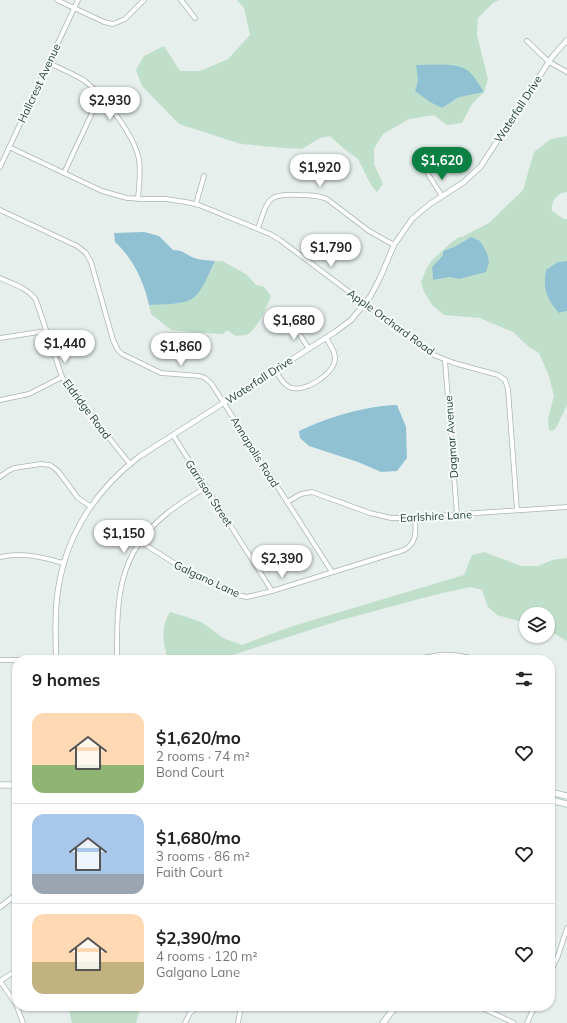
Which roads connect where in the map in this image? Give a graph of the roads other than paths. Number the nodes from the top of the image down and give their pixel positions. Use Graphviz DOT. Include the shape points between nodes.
graph roads {
  1 [pos="57,0"];
  2 [pos="78,0"];
  3 [pos="144,0"];
  4 [pos="181,0"];
  5 [pos="74,8"];
  6 [pos="195,18"];
  7 [pos="567,40"];
  8 [pos="527,41"];
  9 [pos="549,62"];
  10 [pos="49,63"];
  11 [pos="567,72"];
  12 [pos="100,96"];
  13 [pos="9,147"];
  14 [pos="0,167"];
  15 [pos="64,173"];
  16 [pos="428,174"];
  17 [pos="204,176"];
  18 [pos="442,196"];
  19 [pos="138,199"];
  20 [pos="196,204"];
  21 [pos="0,210"];
  22 [pos="258,228"];
  23 [pos="394,244"];
  24 [pos="0,278"];
  25 [pos="365,304"];
  26 [pos="293,324"];
  27 [pos="46,331"];
  28 [pos="0,338"];
  29 [pos="326,338"];
  30 [pos="309,349"];
  31 [pos="445,360"];
  32 [pos="275,370"];
  33 [pos="62,377"];
  34 [pos="0,400"];
  35 [pos="224,403"];
  36 [pos="173,435"];
  37 [pos="130,464"];
  38 [pos="0,478"];
  39 [pos="206,487"];
  40 [pos="287,502"];
  41 [pos="90,506"];
  42 [pos="567,507"];
  43 [pos="517,510"];
  44 [pos="456,515"];
  45 [pos="415,518"];
  46 [pos="141,542"];
  47 [pos="0,556"];
  48 [pos="63,563"];
  49 [pos="332,572"];
  50 [pos="272,591"];
  51 [pos="56,655"];
  52 [pos="118,655"];
  53 [pos="431,655"];
  54 [pos="461,655"];
  55 [pos="0,660"];
  56 [pos="12,660"];
  57 [pos="0,785"];
  58 [pos="12,785"];
  59 [pos="555,793"];
  60 [pos="567,796"];
  61 [pos="555,801"];
  62 [pos="567,804"];
  63 [pos="12,898"];
  64 [pos="0,907"];
  65 [pos="567,928"];
  66 [pos="555,962"];
  67 [pos="12,973"];
  68 [pos="0,981"];
  69 [pos="12,998"];
  70 [pos="19,1011"];
  71 [pos="192,1011"];
  72 [pos="240,1011"];
  73 [pos="392,1011"];
  74 [pos="489,1011"];
  75 [pos="532,1011"];
  76 [pos="23,1023"];
  77 [pos="185,1023"];
  78 [pos="238,1023"];
  79 [pos="383,1023"];
  80 [pos="514,1023"];
  81 [pos="527,1023"];
  1 -- 5 [label="street"];
  2 -- 5 [label="street, Hallcrest Avenue"];
  3 -- 5 [label="street" via="125,20 117,23 104,22"];
  4 -- 6 [label="street"];
  5 -- 10 [label="street, Hallcrest Avenue"];
  7 -- 9 [label="street, Waterfall Drive"];
  8 -- 9 [label="street"];
  9 -- 11 [label="street"];
  9 -- 18 [label="street, Waterfall Drive" via="481,166 464,182"];
  10 -- 12 [label="street" via="84,81"];
  10 -- 13 [label="street, Hallcrest Avenue"];
  12 -- 15 [label="street"];
  12 -- 19 [label="street" via="126,128 134,144 140,169"];
  13 -- 14 [label="street, Hallcrest Avenue"];
  13 -- 15 [label="street, Apple Orchard Road"];
  15 -- 19 [label="street, Apple Orchard Road" via="102,191"];
  16 -- 18 [label="street"];
  17 -- 20 [label="street"];
  18 -- 23 [label="street, Waterfall Drive" via="412,219"];
  19 -- 20 [label="street, Apple Orchard Road" via="176,200"];
  20 -- 22 [label="street, Apple Orchard Road"];
  21 -- 35 [label="street, Annapolis Road" via="77,246 86,253 91,262 113,340 122,354 161,373 205,378"];
  22 -- 23 [label="street" via="267,204 276,196 318,196 327,199 369,231"];
  22 -- 25 [label="street, Apple Orchard Road" via="280,240"];
  23 -- 25 [label="street, Waterfall Drive" via="376,288"];
  24 -- 27 [label="street, Eldridge Road" via="33,296"];
  25 -- 29 [label="street, Waterfall Drive" via="351,320"];
  25 -- 31 [label="street, Apple Orchard Road" via="424,348"];
  26 -- 30 [label="street"];
  27 -- 28 [label="street"];
  27 -- 33 [label="street, Eldridge Road"];
  29 -- 30 [label="street, Waterfall Drive"];
  29 -- 32 [label="street" via="335,358 328,374 306,387 297,389 285,384"];
  30 -- 32 [label="street, Waterfall Drive"];
  31 -- 43 [label="street, Apple Orchard Road" via="498,374 507,384"];
  31 -- 44 [label="street, Dagmar Avenue"];
  32 -- 35 [label="street, Waterfall Drive"];
  33 -- 34 [label="street" via="29,394"];
  33 -- 37 [label="street, Eldridge Road"];
  35 -- 36 [label="street, Waterfall Drive"];
  35 -- 40 [label="street, Annapolis Road"];
  36 -- 37 [label="street, Waterfall Drive"];
  36 -- 39 [label="street, Garrison Street"];
  37 -- 41 [label="street, Waterfall Drive" via="109,483"];
  38 -- 41 [label="street" via="14,468 50,465 58,471 78,498"];
  39 -- 46 [label="street" via="164,515"];
  39 -- 50 [label="street, Garrison Street"];
  40 -- 45 [label="street, Earlshire Lane" via="301,494 312,492 380,516"];
  40 -- 49 [label="street, Annapolis Road"];
  41 -- 48 [label="street, Waterfall Drive"];
  42 -- 43 [label="street, Earlshire Lane"];
  43 -- 44 [label="street, Earlshire Lane"];
  44 -- 45 [label="street, Earlshire Lane"];
  45 -- 49 [label="street, Galgano Lane" via="416,535 409,548"];
  46 -- 50 [label="street, Galgano Lane" via="185,570 237,595 253,596"];
  46 -- 52 [label="street" via="129,563 121,587"];
  47 -- 48 [label="street" via="29,555"];
  48 -- 51 [label="street, Waterfall Drive" via="56,606"];
  49 -- 50 [label="street, Galgano Lane"];
  53 -- 54 [label="street"];
  55 -- 56 [label="street"];
  57 -- 58 [label="main road"];
  59 -- 60 [label="main road"];
  61 -- 62 [label="main road"];
  63 -- 64 [label="street"];
  65 -- 66 [label="street"];
  67 -- 68 [label="street"];
  68 -- 69 [label="street"];
  70 -- 76 [label="street"];
  71 -- 77 [label="street"];
  72 -- 78 [label="street"];
  73 -- 79 [label="main road"];
  74 -- 80 [label="street"];
  75 -- 81 [label="street"];
}
